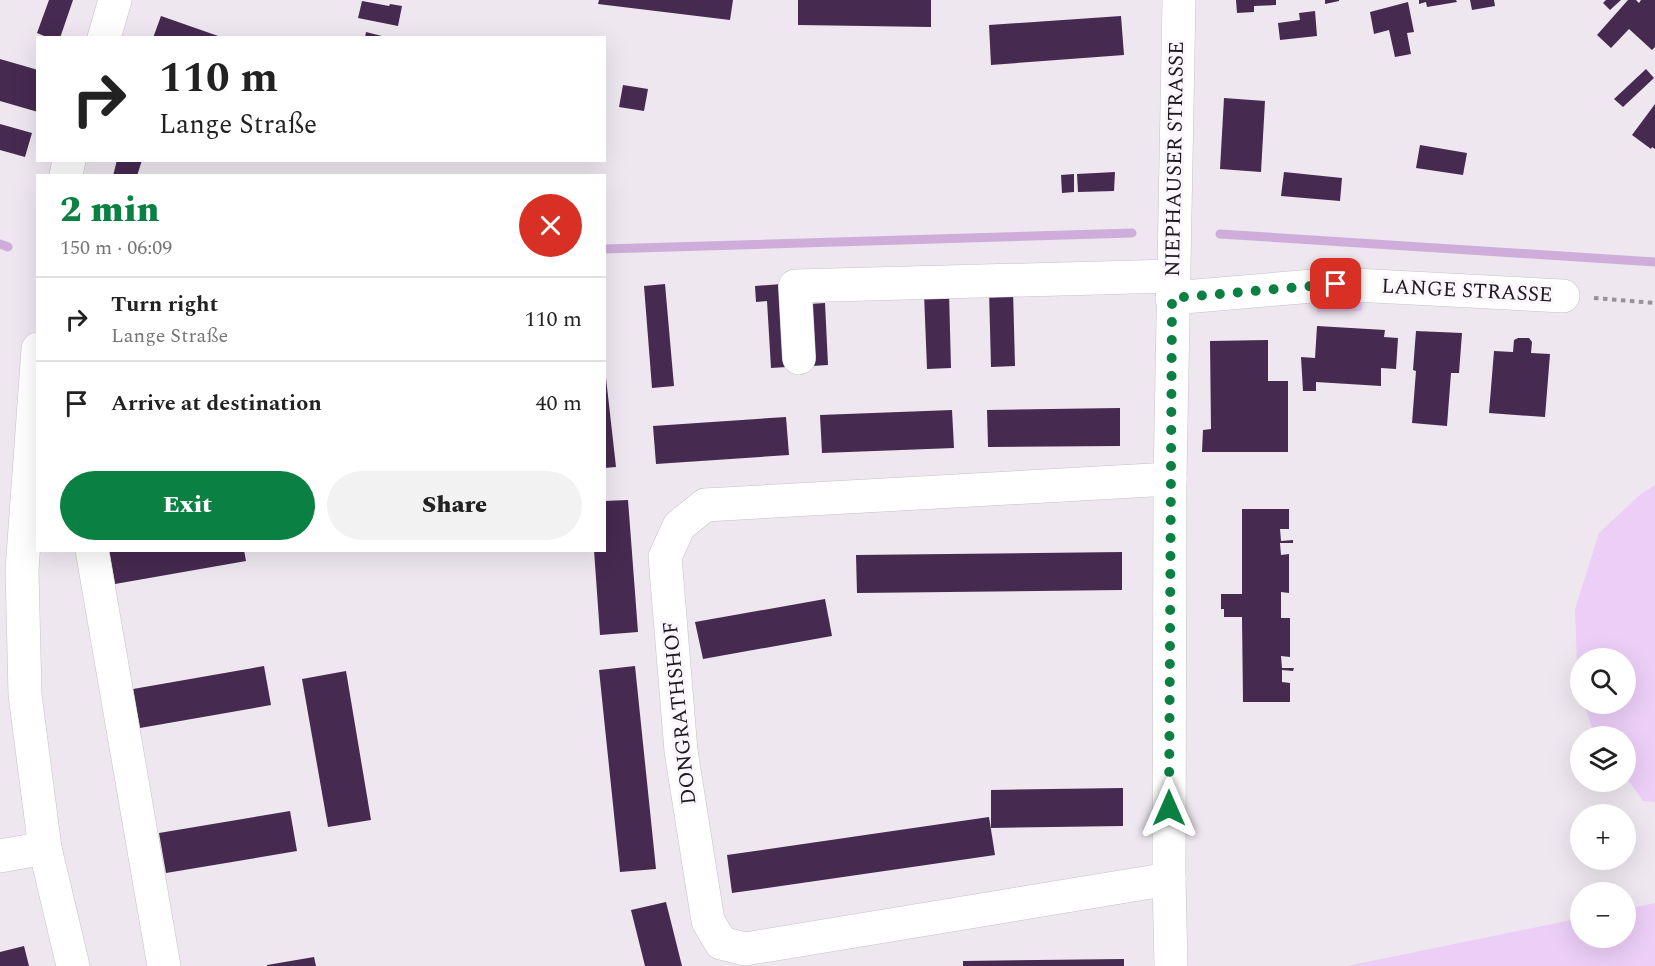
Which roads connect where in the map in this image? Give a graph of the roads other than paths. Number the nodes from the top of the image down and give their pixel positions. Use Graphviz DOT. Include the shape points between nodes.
graph roads {
  1 [pos="115,0"];
  2 [pos="1179,0"];
  3 [pos="105,36"];
  4 [pos="1172,287"];
  5 [pos="1563,296"];
  6 [pos="799,357"];
  7 [pos="36,394"];
  8 [pos="35,417"];
  9 [pos="1170,479"];
  10 [pos="92,552"];
  11 [pos="11,571"];
  12 [pos="45,848"];
  13 [pos="0,856"];
  14 [pos="1169,879"];
  15 [pos="73,966"];
  16 [pos="164,966"];
  17 [pos="1171,966"];
  1 -- 3 [label="street"];
  2 -- 4 [label="street, NIEPHAUSER STRASSE"];
  4 -- 5 [label="street, LANGE STRASSE" via="1336,284"];
  4 -- 6 [label="street, LANGE STRASSE" via="795,286"];
  4 -- 9 [label="street, NIEPHAUSER STRASSE"];
  7 -- 8 [label="street"];
  8 -- 11 [label="street"];
  9 -- 14 [label="street, NIEPHAUSER STRASSE"];
  9 -- 14 [label="street, DONGRATHSHOF" via="705,505 679,526 664,557 683,763 708,921 721,943 745,949"];
  10 -- 16 [label="street"];
  11 -- 12 [label="street"];
  12 -- 13 [label="street"];
  12 -- 15 [label="street"];
  14 -- 17 [label="street, NIEPHAUSER STRASSE"];
}
